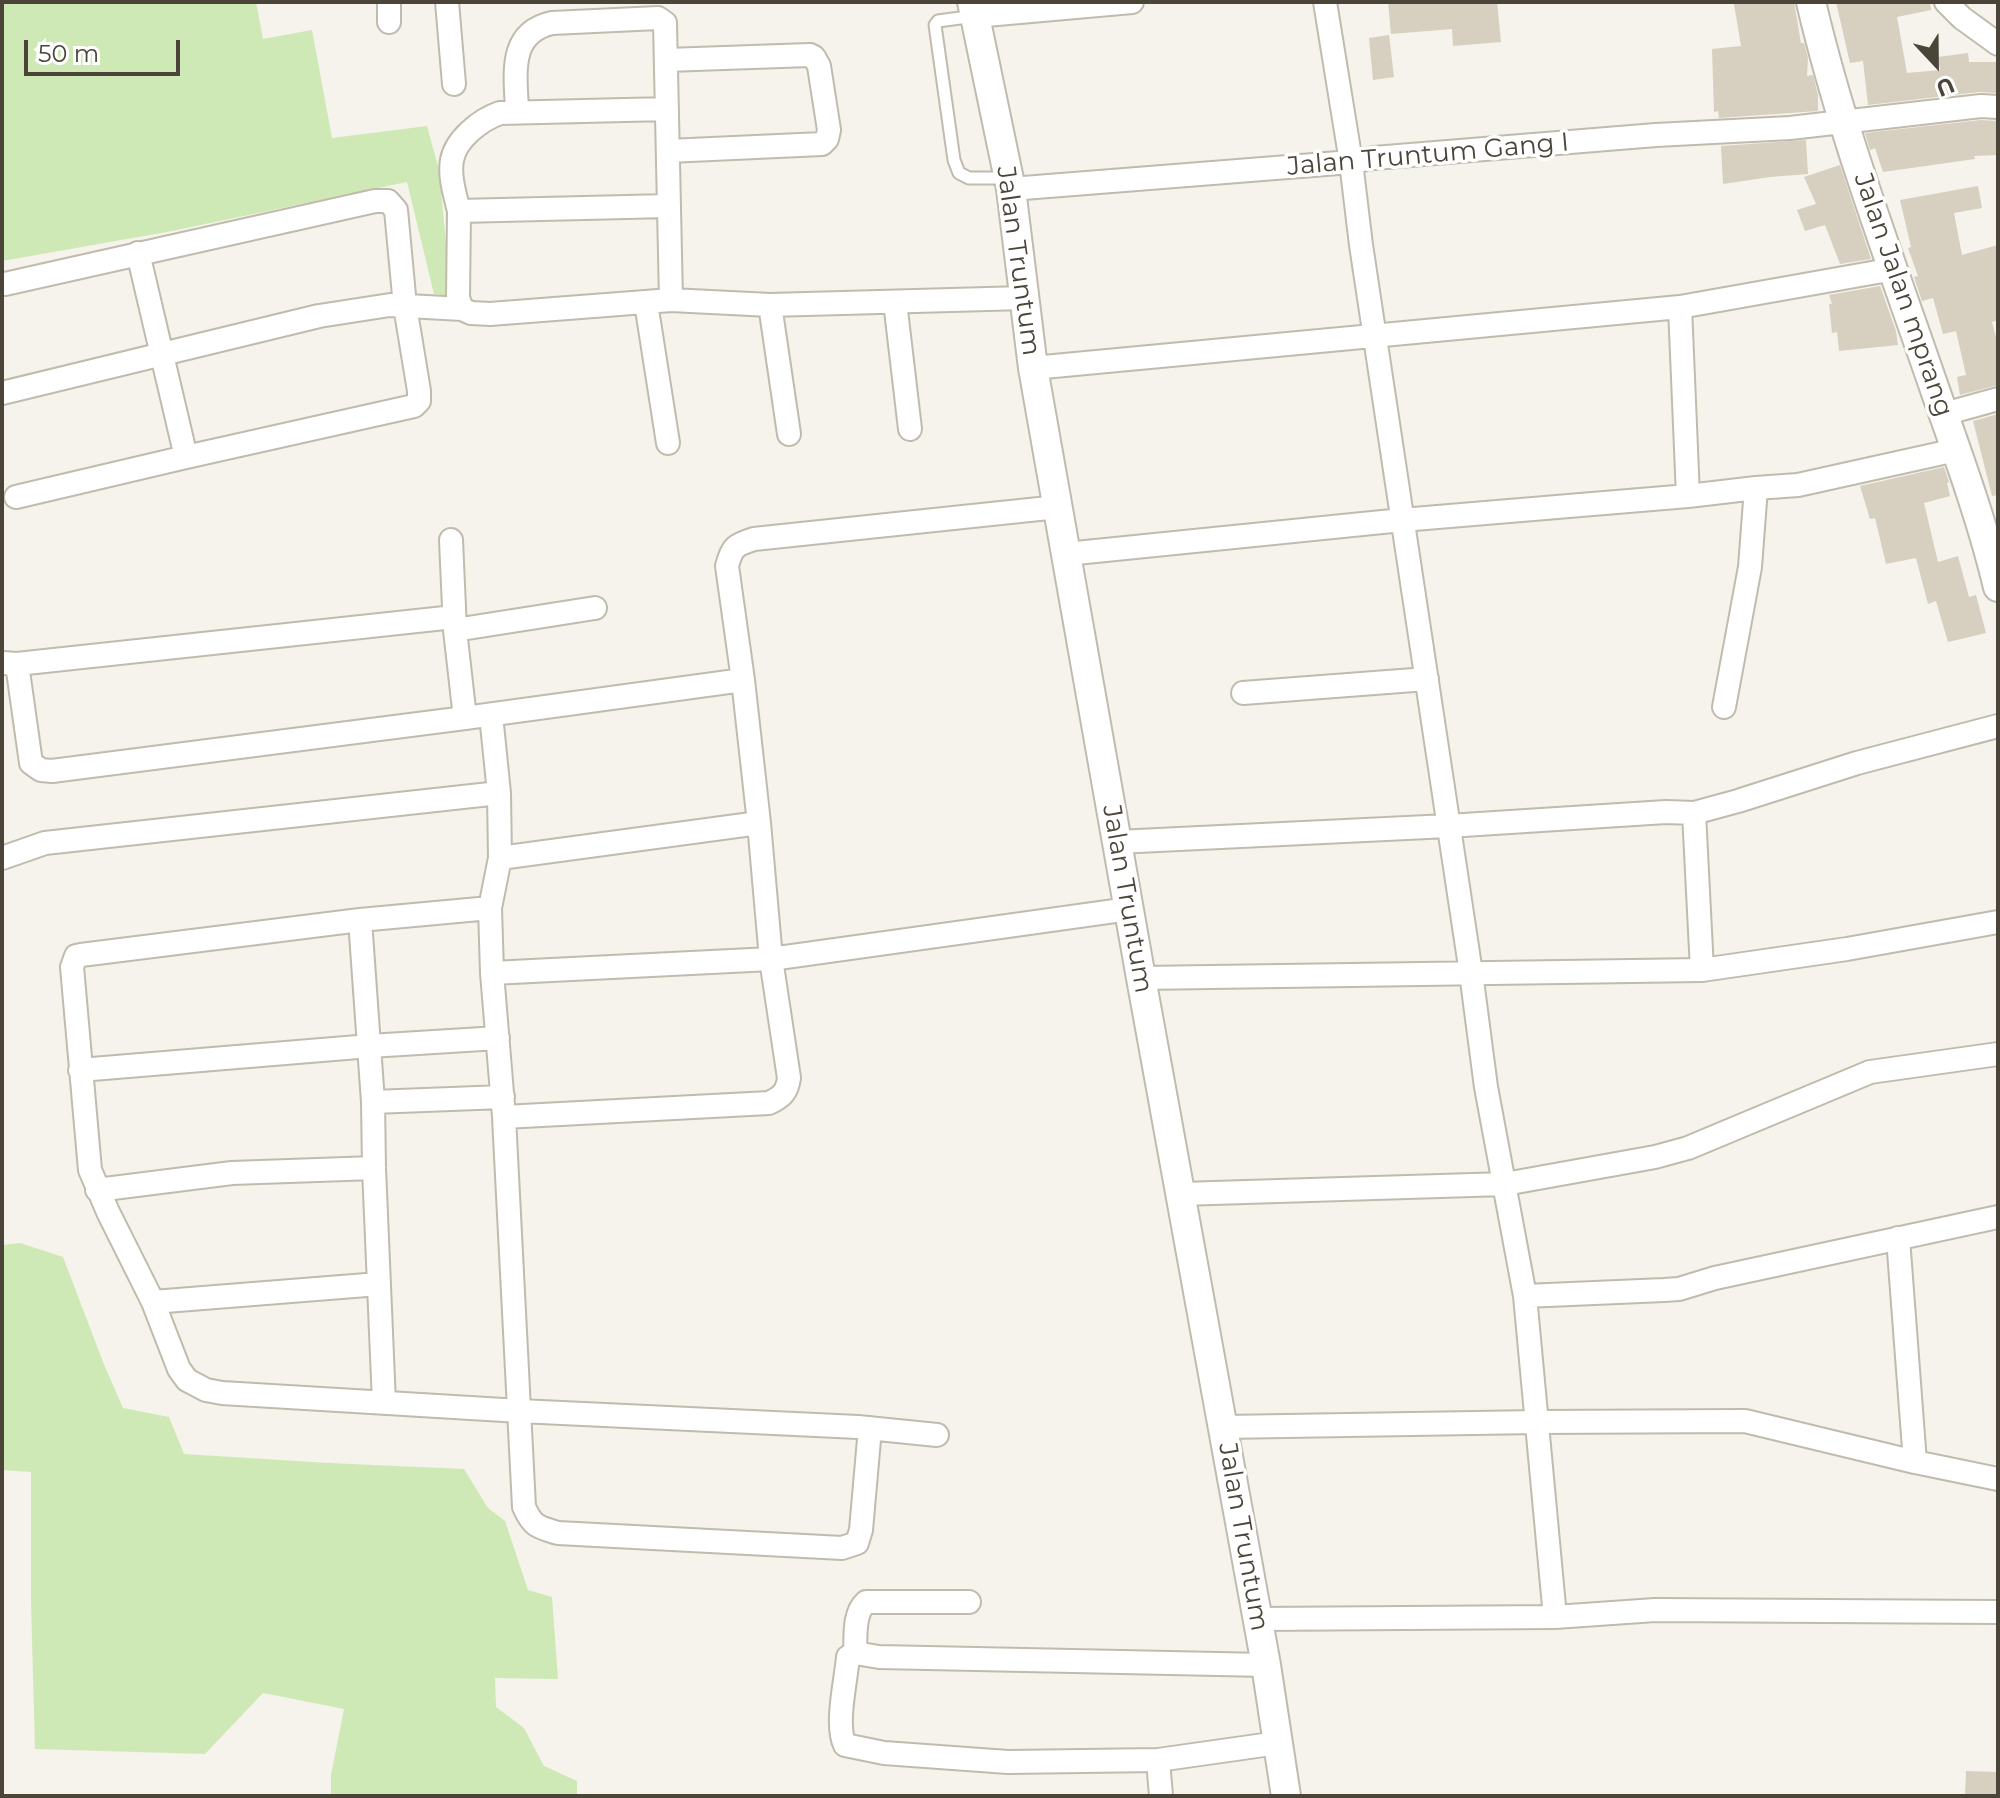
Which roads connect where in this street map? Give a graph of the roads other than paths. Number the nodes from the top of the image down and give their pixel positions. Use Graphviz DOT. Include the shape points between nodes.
graph roads {
  1 [pos="447,2"];
  2 [pos="1121,2"];
  3 [pos="1325,2"];
  4 [pos="1811,2"];
  5 [pos="1946,2"];
  6 [pos="973,9"];
  7 [pos="1998,44"];
  8 [pos="667,60"];
  9 [pos="454,84"];
  10 [pos="1998,107"];
  11 [pos="667,109"];
  12 [pos="517,112"];
  13 [pos="1845,123"];
  14 [pos="668,151"];
  15 [pos="1351,162"];
  16 [pos="1010,183"];
  17 [pos="668,206"];
  18 [pos="459,211"];
  19 [pos="138,253"];
  20 [pos="1894,269"];
  21 [pos="5,284"];
  22 [pos="1024,298"];
  23 [pos="671,300"];
  24 [pos="895,302"];
  25 [pos="646,303"];
  26 [pos="770,305"];
  27 [pos="405,306"];
  28 [pos="1680,307"];
  29 [pos="462,309"];
  30 [pos="1375,337"];
  31 [pos="162,354"];
  32 [pos="1033,368"];
  33 [pos="2,393"];
  34 [pos="1998,399"];
  35 [pos="1944,414"];
  36 [pos="910,429"];
  37 [pos="789,434"];
  38 [pos="668,443"];
  39 [pos="1956,450"];
  40 [pos="186,457"];
  41 [pos="1756,488"];
  42 [pos="1688,496"];
  43 [pos="16,497"];
  44 [pos="1059,513"];
  45 [pos="1402,520"];
  46 [pos="451,540"];
  47 [pos="1066,554"];
  48 [pos="1994,554"];
  49 [pos="1998,587"];
  50 [pos="595,608"];
  51 [pos="454,623"];
  52 [pos="10,664"];
  53 [pos="1427,679"];
  54 [pos="743,680"];
  55 [pos="1243,693"];
  56 [pos="1724,707"];
  57 [pos="491,715"];
  58 [pos="465,718"];
  59 [pos="1998,726"];
  60 [pos="499,793"];
  61 [pos="1694,813"];
  62 [pos="759,823"];
  63 [pos="1448,826"];
  64 [pos="1117,842"];
  65 [pos="2,858"];
  66 [pos="500,858"];
  67 [pos="490,908"];
  68 [pos="1129,909"];
  69 [pos="360,920"];
  70 [pos="1998,922"];
  71 [pos="771,959"];
  72 [pos="1702,970"];
  73 [pos="492,973"];
  74 [pos="1471,973"];
  75 [pos="1141,978"];
  76 [pos="498,1038"];
  77 [pos="370,1046"];
  78 [pos="1998,1054"];
  79 [pos="80,1070"];
  80 [pos="373,1102"];
  81 [pos="503,1107"];
  82 [pos="374,1168"];
  83 [pos="1505,1184"];
  84 [pos="97,1190"];
  85 [pos="1181,1194"];
  86 [pos="1998,1217"];
  87 [pos="1898,1238"];
  88 [pos="379,1284"];
  89 [pos="1525,1296"];
  90 [pos="153,1302"];
  91 [pos="384,1403"];
  92 [pos="520,1411"];
  93 [pos="1537,1422"];
  94 [pos="1223,1427"];
  95 [pos="870,1428"];
  96 [pos="937,1435"];
  97 [pos="1915,1462"];
  98 [pos="1998,1479"];
  99 [pos="969,1602"];
  100 [pos="1998,1612"];
  101 [pos="1555,1617"];
  102 [pos="1257,1619"];
  103 [pos="855,1653"];
  104 [pos="1266,1665"];
  105 [pos="1278,1743"];
  106 [pos="1158,1760"];
  107 [pos="1161,1796"];
  108 [pos="1286,1796"];
  1 -- 9 [label="street"];
  2 -- 6 [label="street"];
  3 -- 15 [label="street"];
  4 -- 13 [label="street, Jalan Jalan mprang"];
  5 -- 7 [label="street"];
  6 -- 16 [label="street, Jalan Truntum"];
  6 -- 16 [label="lane" via="935,25 954,160 959,173 969,178"];
  8 -- 11 [label="street"];
  8 -- 12 [label="street" via="665,23 658,18 542,25 526,37 516,58"];
  8 -- 14 [label="street" via="810,55 819,66 829,130 822,144"];
  10 -- 13 [label="street, Jalan Truntum Gang I"];
  11 -- 12 [label="street"];
  11 -- 14 [label="street"];
  12 -- 18 [label="street" via="487,118 457,147 452,178"];
  13 -- 15 [label="street, Jalan Truntum Gang I"];
  13 -- 20 [label="street, Jalan Jalan mprang"];
  14 -- 17 [label="street"];
  15 -- 16 [label="street, Jalan Truntum Gang I"];
  15 -- 30 [label="street"];
  16 -- 22 [label="street, Jalan Truntum"];
  17 -- 18 [label="street"];
  17 -- 23 [label="street"];
  18 -- 29 [label="street"];
  19 -- 21 [label="street"];
  19 -- 27 [label="street" via="388,201 396,210"];
  19 -- 31 [label="street"];
  20 -- 28 [label="street"];
  20 -- 35 [label="street, Jalan Jalan mprang"];
  22 -- 24 [label="street"];
  22 -- 32 [label="street, Jalan Truntum"];
  23 -- 25 [label="street"];
  23 -- 26 [label="street"];
  24 -- 26 [label="street"];
  24 -- 36 [label="street"];
  25 -- 29 [label="street" via="490,314"];
  25 -- 38 [label="street"];
  26 -- 37 [label="street"];
  27 -- 29 [label="street"];
  27 -- 31 [label="street" via="319,316"];
  27 -- 40 [label="street" via="419,391 414,406"];
  28 -- 30 [label="street"];
  28 -- 42 [label="street"];
  30 -- 32 [label="street"];
  30 -- 45 [label="street"];
  31 -- 33 [label="street"];
  31 -- 40 [label="street"];
  32 -- 44 [label="street, Jalan Truntum"];
  34 -- 35 [label="street"];
  35 -- 39 [label="street, Jalan Jalan mprang"];
  39 -- 41 [label="street" via="1798,485"];
  39 -- 48 [label="street, Jalan Jalan mprang"];
  40 -- 43 [label="street"];
  41 -- 42 [label="street"];
  41 -- 56 [label="street" via="1750,567"];
  42 -- 45 [label="street"];
  44 -- 47 [label="street, Jalan Truntum"];
  44 -- 54 [label="street" via="778,542 744,554 727,566"];
  45 -- 47 [label="street"];
  45 -- 53 [label="street"];
  46 -- 51 [label="street"];
  47 -- 64 [label="street, Jalan Truntum"];
  48 -- 49 [label="street, Jalan Jalan mprang"];
  50 -- 51 [label="street"];
  51 -- 52 [label="street"];
  51 -- 58 [label="street"];
  52 -- 58 [label="street" via="31,763 41,770"];
  53 -- 55 [label="street"];
  53 -- 63 [label="street"];
  54 -- 57 [label="street"];
  54 -- 62 [label="street"];
  57 -- 58 [label="street"];
  57 -- 60 [label="street"];
  59 -- 61 [label="street"];
  60 -- 65 [label="street" via="45,843"];
  60 -- 66 [label="street"];
  61 -- 63 [label="street"];
  61 -- 72 [label="street"];
  62 -- 66 [label="street"];
  62 -- 71 [label="street"];
  63 -- 64 [label="street"];
  63 -- 74 [label="street"];
  64 -- 68 [label="street, Jalan Truntum"];
  66 -- 67 [label="street"];
  67 -- 69 [label="street"];
  67 -- 73 [label="street"];
  68 -- 71 [label="street"];
  68 -- 75 [label="street, Jalan Truntum"];
  69 -- 77 [label="street"];
  69 -- 79 [label="street" via="76,956 72,967"];
  70 -- 72 [label="street"];
  71 -- 73 [label="street"];
  71 -- 81 [label="street" via="789,1078 778,1099"];
  72 -- 74 [label="street"];
  73 -- 76 [label="street"];
  74 -- 75 [label="street"];
  74 -- 83 [label="street"];
  75 -- 85 [label="street, Jalan Truntum"];
  76 -- 77 [label="street"];
  76 -- 81 [label="street"];
  77 -- 79 [label="street"];
  77 -- 80 [label="street"];
  78 -- 83 [label="street" via="1870,1072 1688,1148"];
  79 -- 84 [label="street" via="90,1170"];
  80 -- 81 [label="street"];
  80 -- 82 [label="street"];
  81 -- 92 [label="street"];
  82 -- 84 [label="street" via="232,1173"];
  82 -- 88 [label="street"];
  83 -- 85 [label="street"];
  83 -- 89 [label="street"];
  84 -- 90 [label="street"];
  85 -- 94 [label="street, Jalan Truntum"];
  86 -- 87 [label="street"];
  87 -- 89 [label="street" via="1679,1289"];
  87 -- 97 [label="street"];
  88 -- 90 [label="street"];
  88 -- 91 [label="street"];
  89 -- 93 [label="street"];
  90 -- 91 [label="street" via="179,1369 206,1390"];
  91 -- 92 [label="street"];
  92 -- 95 [label="street"];
  92 -- 95 [label="street" via="524,1507 534,1525 558,1533 842,1548 859,1539"];
  93 -- 94 [label="street"];
  93 -- 97 [label="street" via="1745,1421"];
  93 -- 101 [label="street"];
  94 -- 102 [label="street, Jalan Truntum"];
  95 -- 96 [label="street"];
  97 -- 98 [label="street"];
  99 -- 103 [label="street" via="866,1602 860,1608"];
  100 -- 101 [label="street" via="1655,1610"];
  101 -- 102 [label="street"];
  102 -- 104 [label="street, Jalan Truntum"];
  103 -- 104 [label="street"];
  103 -- 106 [label="street" via="848,1657 845,1745 1008,1762"];
  104 -- 105 [label="street, Jalan Truntum"];
  105 -- 106 [label="street"];
  105 -- 108 [label="street, Jalan Truntum"];
  106 -- 107 [label="street"];
}
